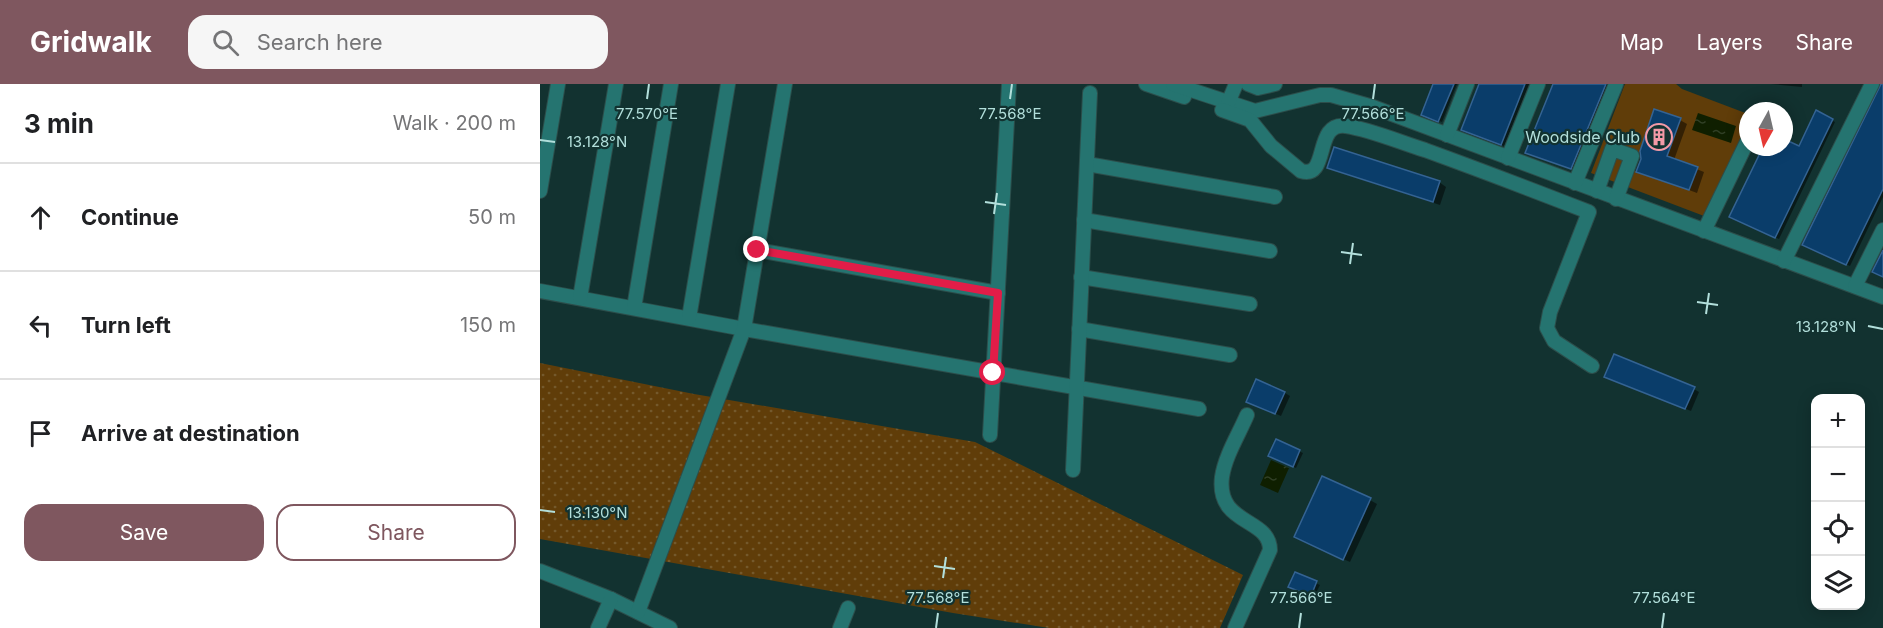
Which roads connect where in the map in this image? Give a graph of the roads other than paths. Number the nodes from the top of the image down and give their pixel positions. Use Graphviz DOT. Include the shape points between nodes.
graph roads {
  1 [pos="558,84"];
  2 [pos="616,84"];
  3 [pos="672,84"];
  4 [pos="728,84"];
  5 [pos="785,84"];
  6 [pos="1009,84"];
  7 [pos="1146,84"];
  8 [pos="1173,84"];
  9 [pos="1236,84"];
  10 [pos="1248,84"];
  11 [pos="1275,84"];
  12 [pos="1467,84"];
  13 [pos="1538,84"];
  14 [pos="1616,84"];
  15 [pos="1872,84"];
  16 [pos="1341,90"];
  17 [pos="1090,93"];
  18 [pos="1228,103"];
  19 [pos="1447,135"];
  20 [pos="544,147"];
  21 [pos="1740,156"];
  22 [pos="1508,158"];
  23 [pos="1087,164"];
  24 [pos="1575,183"];
  25 [pos="540,191"];
  26 [pos="1597,191"];
  27 [pos="1275,197"];
  28 [pos="1616,199"];
  29 [pos="1084,220"];
  30 [pos="1883,230"];
  31 [pos="1704,231"];
  32 [pos="757,250"];
  33 [pos="1270,251"];
  34 [pos="1784,261"];
  35 [pos="1081,277"];
  36 [pos="1855,286"];
  37 [pos="540,291"];
  38 [pos="998,293"];
  39 [pos="1883,297"];
  40 [pos="580,298"];
  41 [pos="1250,304"];
  42 [pos="634,308"];
  43 [pos="689,318"];
  44 [pos="744,329"];
  45 [pos="1079,329"];
  46 [pos="1230,355"];
  47 [pos="1592,366"];
  48 [pos="993,373"];
  49 [pos="1076,387"];
  50 [pos="1199,409"];
  51 [pos="1247,415"];
  52 [pos="990,435"];
  53 [pos="1073,470"];
  54 [pos="540,571"];
  55 [pos="611,599"];
  56 [pos="848,608"];
  57 [pos="638,612"];
  58 [pos="598,628"];
  59 [pos="670,628"];
  60 [pos="840,628"];
  61 [pos="1235,628"];
  1 -- 20 [label="street"];
  2 -- 40 [label="street"];
  3 -- 42 [label="street"];
  4 -- 43 [label="street"];
  5 -- 32 [label="street"];
  6 -- 38 [label="street"];
  7 -- 47 [label="street" via="1250,120 1271,146 1301,171 1313,170 1331,129 1344,126 1381,135 1589,212 1547,328 1554,341"];
  8 -- 18 [label="street"];
  9 -- 18 [label="street"];
  10 -- 11 [label="street" via="1258,88"];
  12 -- 19 [label="street"];
  13 -- 22 [label="street"];
  14 -- 24 [label="street"];
  15 -- 34 [label="street"];
  16 -- 18 [label="street" via="1256,111"];
  16 -- 19 [label="street"];
  17 -- 23 [label="street"];
  19 -- 22 [label="street"];
  20 -- 25 [label="street"];
  21 -- 31 [label="street"];
  22 -- 24 [label="street"];
  23 -- 27 [label="street"];
  23 -- 29 [label="street"];
  24 -- 26 [label="street"];
  26 -- 28 [label="street"];
  26 -- 28 [label="street" via="1612,149 1632,156"];
  28 -- 31 [label="street"];
  29 -- 33 [label="street"];
  29 -- 35 [label="street"];
  30 -- 36 [label="street"];
  31 -- 34 [label="street"];
  32 -- 38 [label="street"];
  32 -- 44 [label="street"];
  34 -- 36 [label="street"];
  35 -- 41 [label="street"];
  35 -- 45 [label="street"];
  36 -- 39 [label="street"];
  37 -- 40 [label="street"];
  38 -- 48 [label="street"];
  40 -- 42 [label="street"];
  42 -- 43 [label="street"];
  43 -- 44 [label="street"];
  44 -- 48 [label="street"];
  44 -- 57 [label="street"];
  45 -- 46 [label="street"];
  45 -- 49 [label="street"];
  48 -- 49 [label="street"];
  48 -- 52 [label="street"];
  49 -- 50 [label="street"];
  49 -- 53 [label="street"];
  51 -- 61 [label="street" via="1224,468 1223,491 1233,513 1266,534 1270,550"];
  54 -- 55 [label="street"];
  55 -- 57 [label="street"];
  55 -- 58 [label="street"];
  56 -- 60 [label="street"];
  57 -- 59 [label="street"];
}
